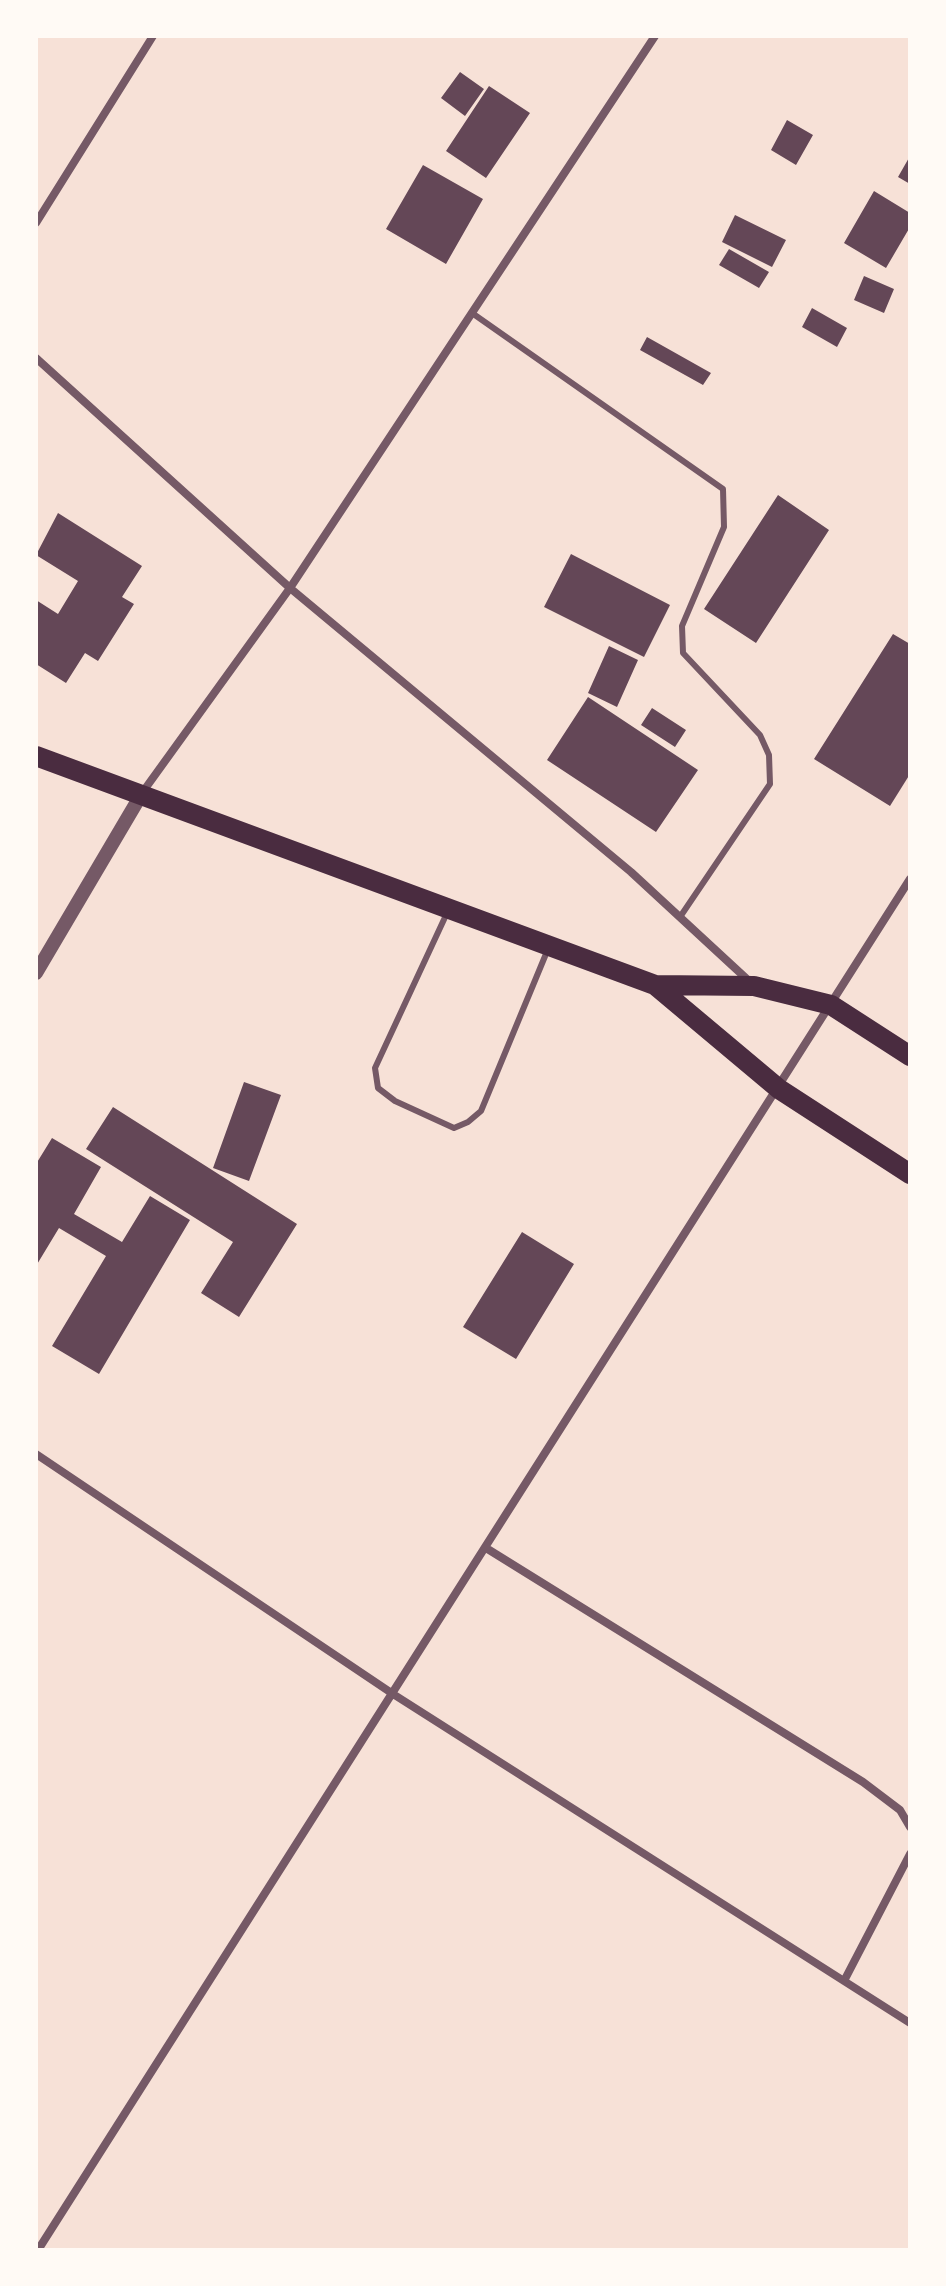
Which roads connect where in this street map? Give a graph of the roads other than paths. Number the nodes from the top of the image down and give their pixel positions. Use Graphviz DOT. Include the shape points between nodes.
graph roads {
  1 [pos="153,36"];
  2 [pos="655,36"];
  3 [pos="36,223"];
  4 [pos="472,313"];
  5 [pos="36,358"];
  6 [pos="290,588"];
  7 [pos="36,756"];
  8 [pos="141,795"];
  9 [pos="910,879"];
  10 [pos="449,909"];
  11 [pos="680,917"];
  12 [pos="549,946"];
  13 [pos="36,973"];
  14 [pos="655,985"];
  15 [pos="754,986"];
  16 [pos="831,1005"];
  17 [pos="910,1056"];
  18 [pos="779,1089"];
  19 [pos="910,1174"];
  20 [pos="36,1454"];
  21 [pos="486,1548"];
  22 [pos="393,1694"];
  23 [pos="910,1827"];
  24 [pos="910,1854"];
  25 [pos="844,1981"];
  26 [pos="910,2023"];
  27 [pos="38,2250"];
  1 -- 3 [label="street"];
  2 -- 4 [label="street"];
  4 -- 6 [label="street"];
  4 -- 11 [label="lane" via="723,489 724,527 682,626 683,653 760,735 769,755 770,784"];
  5 -- 6 [label="street"];
  6 -- 8 [label="street"];
  6 -- 11 [label="street"];
  7 -- 8 [label="main road"];
  8 -- 10 [label="main road"];
  8 -- 13 [label="street"];
  9 -- 16 [label="street"];
  10 -- 12 [label="main road"];
  10 -- 12 [label="lane" via="375,1068 378,1088 395,1101 454,1128 481,1111"];
  11 -- 15 [label="street"];
  12 -- 14 [label="main road"];
  14 -- 15 [label="main road"];
  14 -- 18 [label="main road"];
  15 -- 16 [label="main road"];
  16 -- 17 [label="main road"];
  16 -- 18 [label="street"];
  18 -- 19 [label="main road"];
  18 -- 21 [label="street"];
  20 -- 22 [label="street"];
  21 -- 22 [label="street"];
  21 -- 23 [label="street" via="863,1782 900,1810"];
  22 -- 25 [label="street"];
  22 -- 27 [label="street"];
  24 -- 25 [label="street"];
  25 -- 26 [label="street"];
}
